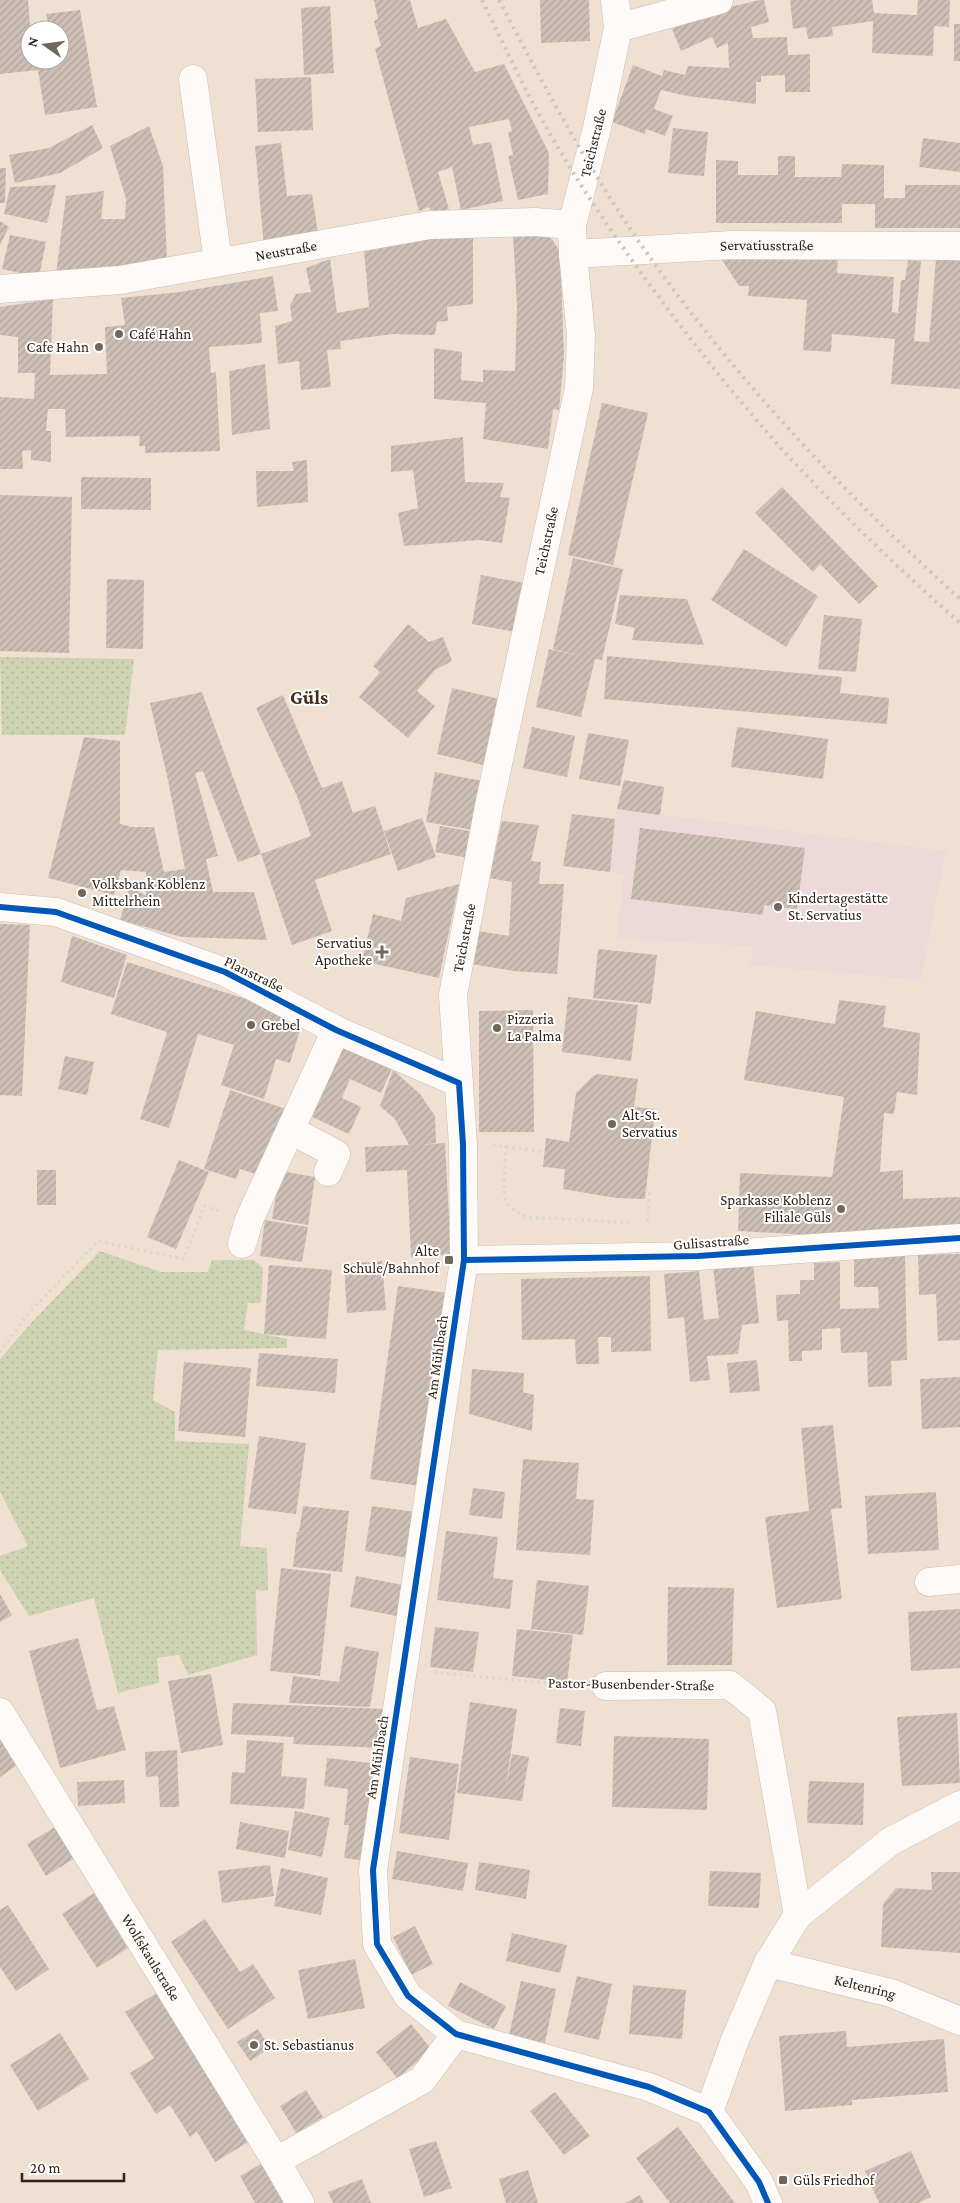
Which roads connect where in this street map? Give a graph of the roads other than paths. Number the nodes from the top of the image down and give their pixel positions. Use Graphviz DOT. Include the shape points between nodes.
graph roads {
  1 [pos="615,0"];
  2 [pos="719,0"];
  3 [pos="618,28"];
  4 [pos="193,79"];
  5 [pos="572,224"];
  6 [pos="960,246"];
  7 [pos="573,254"];
  8 [pos="218,262"];
  9 [pos="0,289"];
  10 [pos="0,907"];
  11 [pos="336,1030"];
  12 [pos="459,1082"];
  13 [pos="290,1130"];
  14 [pos="328,1172"];
  15 [pos="246,1232"];
  16 [pos="960,1238"];
  17 [pos="464,1260"];
  18 [pos="960,1579"];
  19 [pos="929,1582"];
  20 [pos="606,1686"];
  21 [pos="0,1712"];
  22 [pos="960,1805"];
  23 [pos="798,1915"];
  24 [pos="768,1963"];
  25 [pos="960,2021"];
  26 [pos="456,2034"];
  27 [pos="709,2112"];
  28 [pos="276,2160"];
  29 [pos="300,2203"];
  30 [pos="768,2203"];
  1 -- 3 [label="street, Teichstraße"];
  2 -- 3 [label="street"];
  3 -- 5 [label="street, Teichstraße"];
  4 -- 8 [label="street"];
  5 -- 7 [label="street, Teichstraße"];
  5 -- 8 [label="street, Neustraße" via="535,222 430,226"];
  6 -- 7 [label="street, Servatiusstraße" via="732,245"];
  7 -- 12 [label="street, Teichstraße" via="581,336 579,388 490,801 453,995"];
  8 -- 9 [label="street, Neustraße" via="120,280"];
  10 -- 11 [label="street, Planstraße" via="56,912 225,972"];
  11 -- 12 [label="street, Planstraße"];
  11 -- 13 [label="street"];
  12 -- 17 [label="street, Am Mühlbach"];
  13 -- 14 [label="street" via="336,1154"];
  13 -- 15 [label="street"];
  16 -- 17 [label="street, Gulisastraße" via="698,1256"];
  17 -- 26 [label="street, Am Mühlbach" via="373,1870 378,1944 408,1996"];
  18 -- 19 [label="street"];
  20 -- 23 [label="street, Pastor-Busenbender-Straße" via="730,1686 762,1711"];
  21 -- 28 [label="street, Wolfskaulstraße"];
  22 -- 23 [label="street" via="890,1842"];
  23 -- 24 [label="street"];
  24 -- 25 [label="street, Keltenring" via="891,1994"];
  24 -- 27 [label="street"];
  26 -- 27 [label="street, Am Mühlbach" via="649,2087"];
  26 -- 28 [label="street" via="422,2080"];
  27 -- 30 [label="street" via="759,2182"];
  28 -- 29 [label="street, Wolfskaulstraße"];
}
